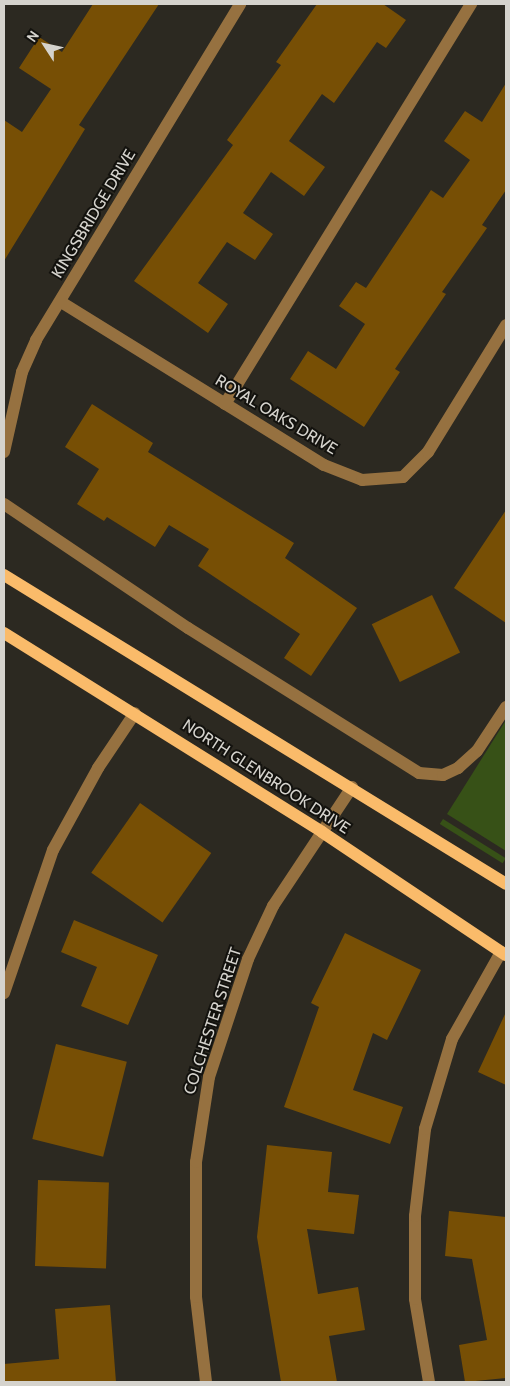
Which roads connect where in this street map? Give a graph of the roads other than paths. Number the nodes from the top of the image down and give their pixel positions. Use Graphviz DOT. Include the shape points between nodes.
graph roads {
  1 [pos="240,4"];
  2 [pos="471,4"];
  3 [pos="61,302"];
  4 [pos="506,325"];
  5 [pos="225,404"];
  6 [pos="4,452"];
  7 [pos="4,504"];
  8 [pos="4,575"];
  9 [pos="4,633"];
  10 [pos="506,707"];
  11 [pos="135,712"];
  12 [pos="352,787"];
  13 [pos="322,832"];
  14 [pos="506,884"];
  15 [pos="504,954"];
  16 [pos="4,993"];
  17 [pos="206,1382"];
  18 [pos="429,1382"];
  1 -- 3 [label="street, KINGSBRIDGE DRIVE"];
  2 -- 5 [label="street"];
  3 -- 5 [label="street, ROYAL OAKS DRIVE"];
  3 -- 6 [label="street, KINGSBRIDGE DRIVE" via="36,340 22,372"];
  4 -- 5 [label="street, ROYAL OAKS DRIVE" via="428,452 403,477 362,480 324,465"];
  7 -- 10 [label="street" via="188,628 419,773 444,774 458,768 476,751"];
  8 -- 12 [label="main road, NORTH GLENBROOK DRIVE"];
  9 -- 11 [label="main road, NORTH GLENBROOK DRIVE"];
  11 -- 13 [label="main road, NORTH GLENBROOK DRIVE"];
  11 -- 16 [label="street" via="98,768 53,850"];
  12 -- 13 [label="street, COLCHESTER STREET"];
  12 -- 14 [label="main road, NORTH GLENBROOK DRIVE"];
  13 -- 15 [label="main road, NORTH GLENBROOK DRIVE"];
  13 -- 17 [label="street, COLCHESTER STREET" via="273,906 248,959 203,1105 196,1162 196,1297"];
  15 -- 18 [label="street" via="452,1039 425,1129 415,1216 415,1299"];
}
